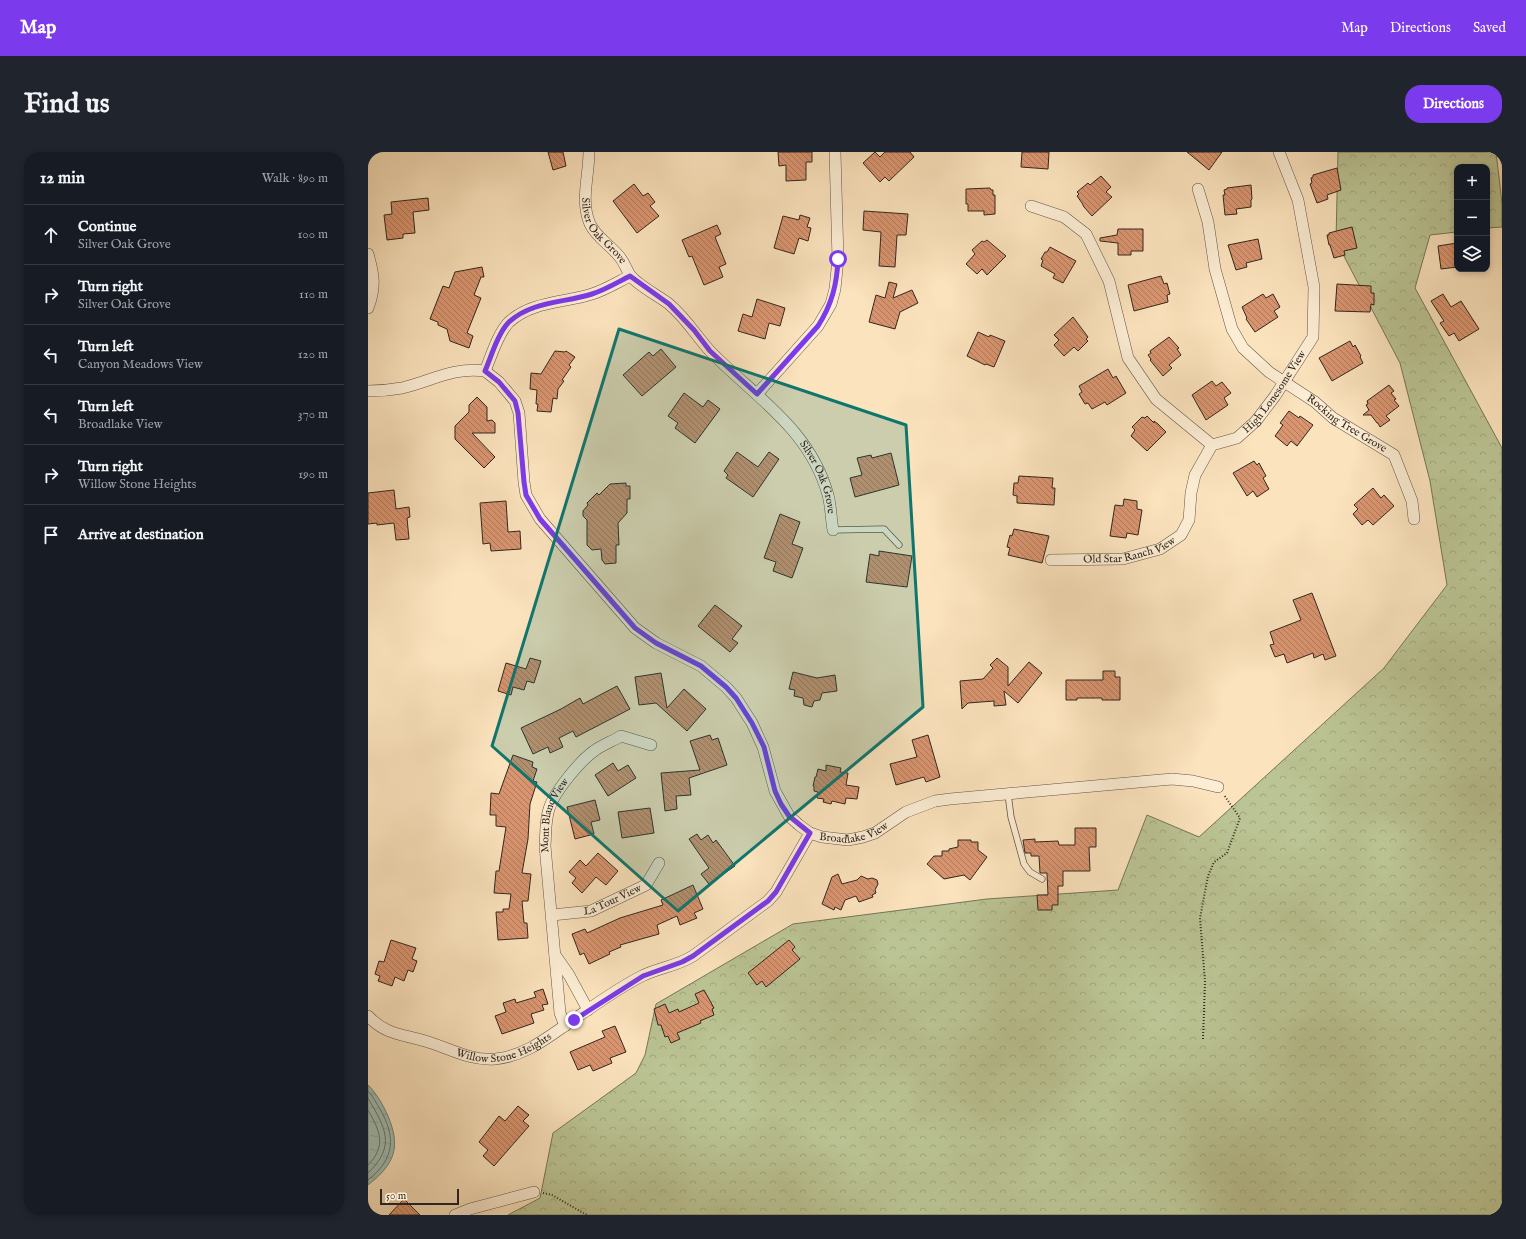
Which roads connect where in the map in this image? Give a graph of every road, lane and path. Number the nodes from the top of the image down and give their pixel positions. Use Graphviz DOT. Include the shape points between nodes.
graph roads {
  1 [pos="589,152"];
  2 [pos="835,152"];
  3 [pos="1279,152"];
  4 [pos="1198,189"];
  5 [pos="1031,206"];
  6 [pos="368,254"];
  7 [pos="630,276"];
  8 [pos="368,308"];
  9 [pos="485,371"];
  10 [pos="1284,381"];
  11 [pos="368,391"];
  12 [pos="757,394"];
  13 [pos="1212,445"];
  14 [pos="1414,519"];
  15 [pos="833,530"];
  16 [pos="899,545"];
  17 [pos="1051,560"];
  18 [pos="651,745"];
  19 [pos="1218,786"];
  20 [pos="1008,794"];
  21 [pos="810,833"];
  22 [pos="659,863"];
  23 [pos="1042,878"];
  24 [pos="552,915"];
  25 [pos="554,954"];
  26 [pos="588,1010"];
  27 [pos="368,1016"];
  28 [pos="565,1026"];
  29 [pos="1203,1039"];
  30 [pos="534,1192"];
  31 [pos="455,1215"];
  32 [pos="587,1215"];
  1 -- 7 [label="street, Silver Oak Grove" via="585,201 588,218 597,234 622,260"];
  2 -- 12 [label="street" via="838,259 831,304 818,326"];
  3 -- 10 [label="street, High Lonesome View" via="1298,200 1314,287 1313,337"];
  4 -- 10 [label="street" via="1208,222 1215,269 1232,329 1243,348 1269,372"];
  5 -- 13 [label="street" via="1064,217 1086,234 1109,281 1128,358 1156,399"];
  6 -- 8 [label="street" via="374,285"];
  7 -- 9 [label="street" via="592,294 527,310 509,322 502,331"];
  7 -- 12 [label="street, Silver Oak Grove" via="669,304 710,351"];
  9 -- 11 [label="street" via="444,374 404,388"];
  9 -- 21 [label="street, Broadlake View" via="499,382 515,401 525,488 540,519 635,628 656,643 701,666 736,698 761,741 781,804 789,816"];
  10 -- 13 [label="street, High Lonesome View" via="1256,421 1237,438"];
  10 -- 14 [label="street, Rocking Tree Grove" via="1333,418 1394,455 1412,502"];
  12 -- 15 [label="street, Silver Oak Grove" via="794,430 815,462 828,495"];
  13 -- 17 [label="street, Old Star Ranch View" via="1195,475 1189,520 1181,535 1160,549 1123,559"];
  15 -- 16 [label="lane" via="884,529"];
  18 -- 24 [label="street, Mont Blanc View" via="621,736 594,751 577,766 554,799 549,809 545,846"];
  19 -- 20 [label="street, Broadlake View" via="1172,779"];
  19 -- 29 [label="path" via="1240,818 1226,853 1214,862 1208,876 1200,918 1205,982"];
  20 -- 21 [label="street, Broadlake View" via="935,801 906,812 875,833 848,840"];
  20 -- 23 [label="lane" via="1010,817 1024,864 1030,872"];
  21 -- 26 [label="street, Willow Stone Heights" via="783,882 768,901 693,956 643,976"];
  22 -- 24 [label="street, La Tour View" via="646,885 592,911"];
  24 -- 25 [label="street, Mont Blanc View"];
  25 -- 26 [label="street"];
  25 -- 28 [label="street, Mont Blanc View" via="560,1013"];
  26 -- 28 [label="street, Willow Stone Heights"];
  27 -- 28 [label="street, Willow Stone Heights" via="391,1032 479,1059 507,1057 525,1052"];
  30 -- 31 [label="street"];
  30 -- 32 [label="path" via="552,1195"];
}
